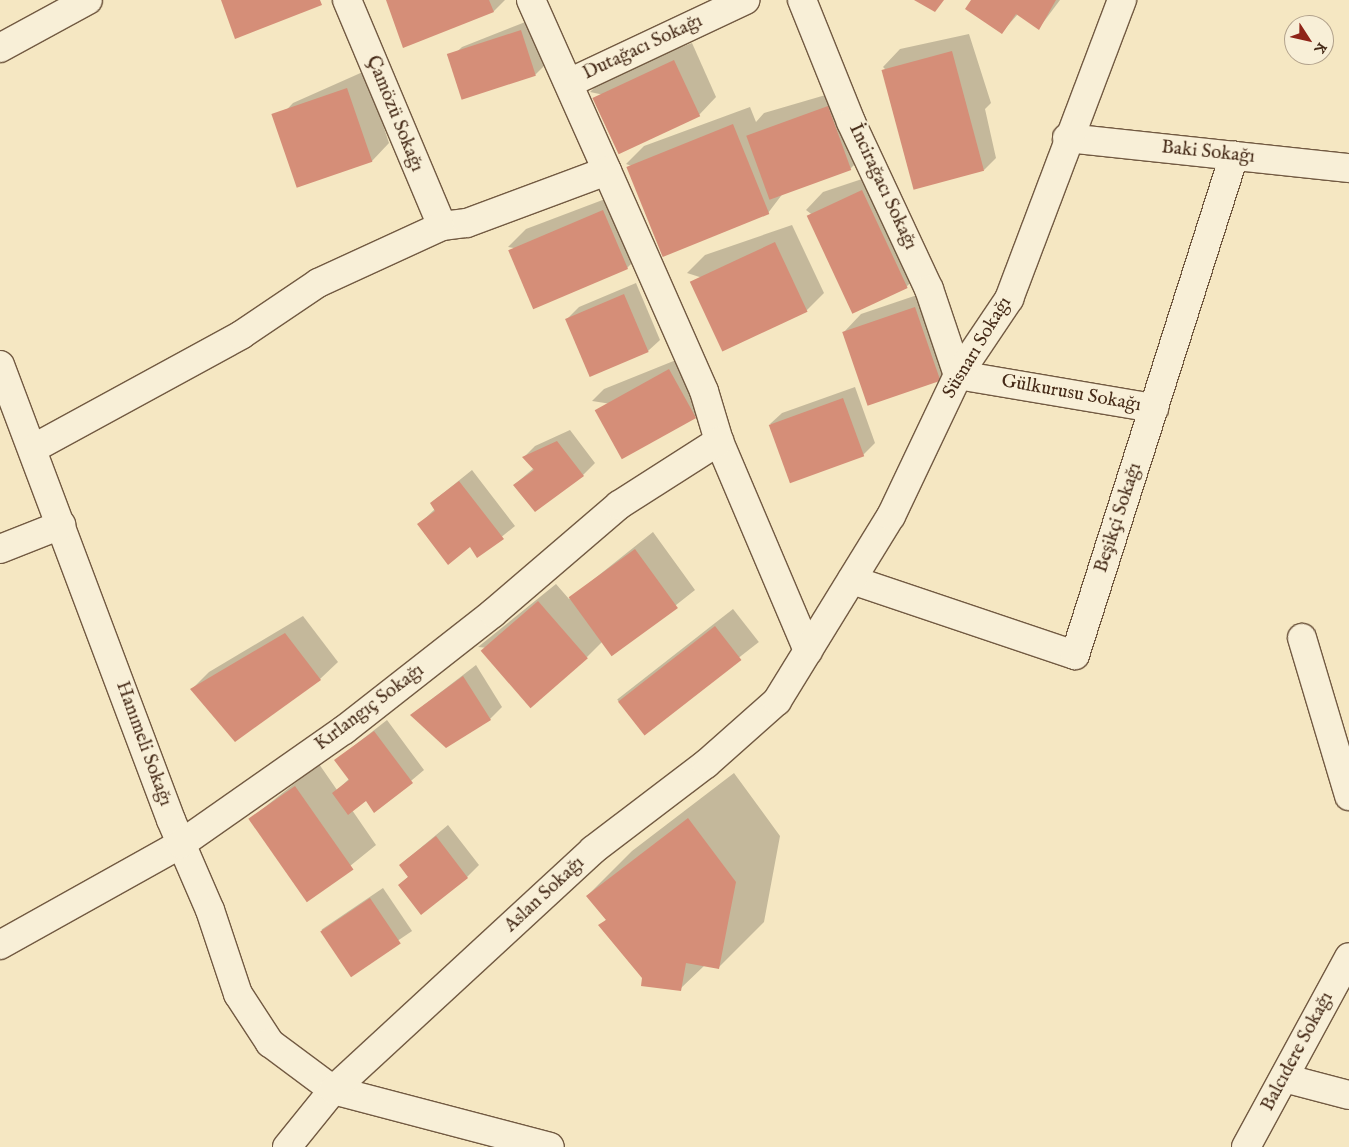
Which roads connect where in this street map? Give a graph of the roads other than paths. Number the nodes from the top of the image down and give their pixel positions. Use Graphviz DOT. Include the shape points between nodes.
graph roads {
  1 [pos="88,0"];
  2 [pos="347,0"];
  3 [pos="531,0"];
  4 [pos="746,0"];
  5 [pos="802,0"];
  6 [pos="1122,0"];
  7 [pos="0,48"];
  8 [pos="569,83"];
  9 [pos="1067,138"];
  10 [pos="1234,156"];
  11 [pos="1349,168"];
  12 [pos="607,171"];
  13 [pos="442,226"];
  14 [pos="0,365"];
  15 [pos="958,375"];
  16 [pos="1154,408"];
  17 [pos="719,441"];
  18 [pos="34,448"];
  19 [pos="61,525"];
  20 [pos="0,549"];
  21 [pos="852,580"];
  22 [pos="1302,638"];
  23 [pos="808,651"];
  24 [pos="1349,796"];
  25 [pos="181,844"];
  26 [pos="0,945"];
  27 [pos="1349,957"];
  28 [pos="1284,1078"];
  29 [pos="333,1090"];
  30 [pos="1349,1095"];
  31 [pos="509,1140"];
  32 [pos="287,1147"];
  33 [pos="550,1147"];
  34 [pos="1246,1147"];
  1 -- 7 [label="street"];
  2 -- 13 [label="street, Çamözü Sokağı"];
  3 -- 8 [label="street"];
  4 -- 8 [label="street, Dutağacı Sokağı"];
  5 -- 15 [label="street, İncirağacı Sokağı" via="852,122 929,289"];
  6 -- 9 [label="street, Süsnarı Sokağı"];
  8 -- 12 [label="street"];
  9 -- 10 [label="street, Baki Sokağı"];
  9 -- 15 [label="street, Süsnarı Sokağı" via="1009,300"];
  10 -- 11 [label="street, Baki Sokağı"];
  10 -- 16 [label="street, Beşikçi Sokağı"];
  12 -- 13 [label="street" via="468,224"];
  12 -- 17 [label="street" via="704,391"];
  13 -- 18 [label="street" via="318,283 241,335"];
  14 -- 18 [label="street, Hanımeli Sokağı"];
  15 -- 16 [label="street, Gülkurusu Sokağı"];
  15 -- 21 [label="street, Süsnarı Sokağı" via="891,516"];
  16 -- 21 [label="street, Beşikçi Sokağı" via="1075,655"];
  17 -- 23 [label="street"];
  17 -- 25 [label="street, Kırlangıç Sokağı" via="619,505 493,613 344,730"];
  18 -- 19 [label="street, Hanımeli Sokağı"];
  19 -- 20 [label="street"];
  19 -- 25 [label="street, Hanımeli Sokağı"];
  21 -- 23 [label="street, Süsnarı Sokağı"];
  22 -- 24 [label="street"];
  23 -- 29 [label="street, Aslan Sokağı" via="776,701 706,764 593,850"];
  25 -- 26 [label="street, Kırlangıç Sokağı"];
  25 -- 29 [label="street, Hanımeli Sokağı" via="210,910 238,994 270,1043"];
  27 -- 28 [label="street, Balcıdere Sokağı"];
  28 -- 30 [label="street"];
  28 -- 34 [label="street, Balcıdere Sokağı"];
  29 -- 31 [label="street"];
  29 -- 32 [label="street, Aslan Sokağı"];
  31 -- 33 [label="street"];
}
